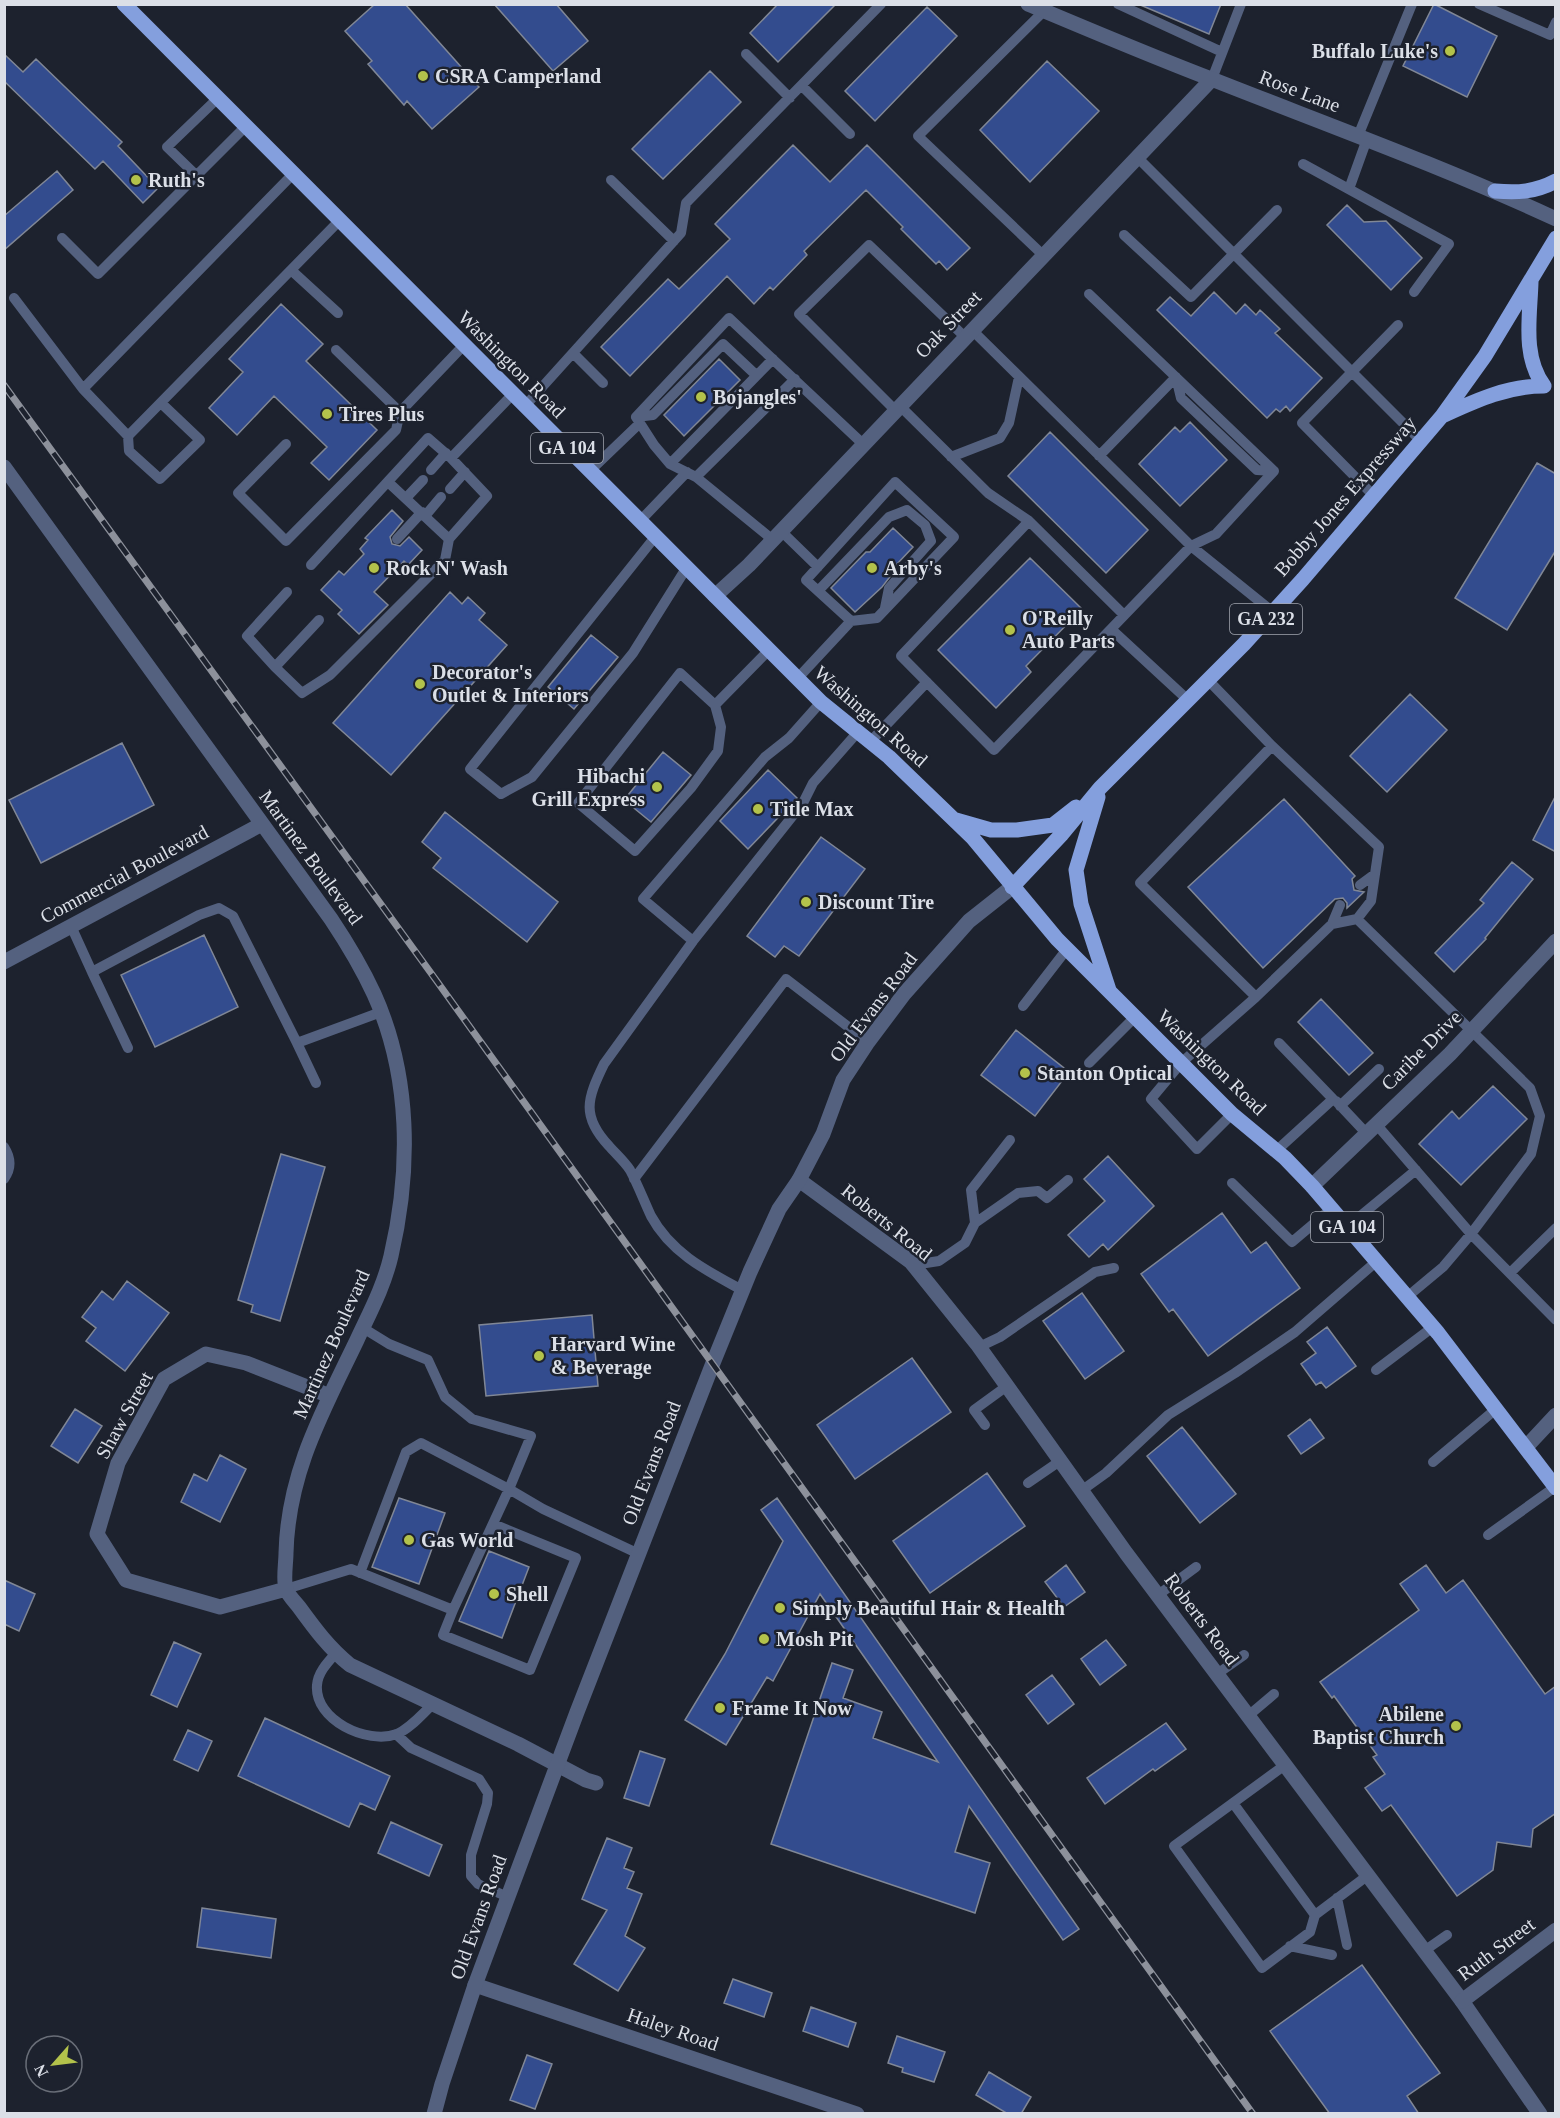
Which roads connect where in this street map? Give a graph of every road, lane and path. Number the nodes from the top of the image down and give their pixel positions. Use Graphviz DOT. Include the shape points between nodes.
graph roads {
  1 [pos="124,4"];
  2 [pos="881,4"];
  3 [pos="1028,4"];
  4 [pos="1118,4"];
  5 [pos="1241,4"];
  6 [pos="1412,4"];
  7 [pos="1479,4"];
  8 [pos="1044,11"];
  9 [pos="1556,22"];
  10 [pos="1222,52"];
  11 [pos="746,54"];
  12 [pos="1212,79"];
  13 [pos="802,86"];
  14 [pos="218,98"];
  15 [pos="790,98"];
  16 [pos="246,126"];
  17 [pos="850,134"];
  18 [pos="1363,138"];
  19 [pos="1137,157"];
  20 [pos="1303,164"];
  21 [pos="293,174"];
  22 [pos="197,176"];
  23 [pos="611,180"];
  24 [pos="1556,181"];
  25 [pos="1349,189"];
  26 [pos="1495,192"];
  27 [pos="1277,210"];
  28 [pos="1556,219"];
  29 [pos="340,220"];
  30 [pos="1124,235"];
  31 [pos="62,238"];
  32 [pos="1556,238"];
  33 [pos="674,241"];
  34 [pos="1043,255"];
  35 [pos="1235,255"];
  36 [pos="291,270"];
  37 [pos="1531,279"];
  38 [pos="1414,292"];
  39 [pos="1089,294"];
  40 [pos="14,298"];
  41 [pos="338,313"];
  42 [pos="1398,325"];
  43 [pos="968,334"];
  44 [pos="464,345"];
  45 [pos="336,350"];
  46 [pos="573,353"];
  47 [pos="772,359"];
  48 [pos="1353,373"];
  49 [pos="756,375"];
  50 [pos="1019,377"];
  51 [pos="1176,377"];
  52 [pos="795,380"];
  53 [pos="603,383"];
  54 [pos="83,389"];
  55 [pos="1550,389"];
  56 [pos="513,394"];
  57 [pos="161,403"];
  58 [pos="525,406"];
  59 [pos="897,408"];
  60 [pos="400,412"];
  61 [pos="1442,416"];
  62 [pos="638,420"];
  63 [pos="128,436"];
  64 [pos="1420,440"];
  65 [pos="286,444"];
  66 [pos="864,444"];
  67 [pos="448,456"];
  68 [pos="1099,456"];
  69 [pos="951,457"];
  70 [pos="670,464"];
  71 [pos="4,466"];
  72 [pos="431,470"];
  73 [pos="590,471"];
  74 [pos="465,472"];
  75 [pos="692,475"];
  76 [pos="423,480"];
  77 [pos="388,482"];
  78 [pos="450,489"];
  79 [pos="1373,495"];
  80 [pos="441,497"];
  81 [pos="406,498"];
  82 [pos="423,514"];
  83 [pos="640,521"];
  84 [pos="1029,521"];
  85 [pos="777,535"];
  86 [pos="655,537"];
  87 [pos="397,539"];
  88 [pos="449,539"];
  89 [pos="1191,546"];
  90 [pos="311,565"];
  91 [pos="687,567"];
  92 [pos="818,567"];
  93 [pos="819,591"];
  94 [pos="287,592"];
  95 [pos="715,596"];
  96 [pos="885,610"];
  97 [pos="1273,612"];
  98 [pos="1124,615"];
  99 [pos="320,620"];
  100 [pos="850,621"];
  101 [pos="1111,629"];
  102 [pos="769,650"];
  103 [pos="275,667"];
  104 [pos="797,679"];
  105 [pos="1208,680"];
  106 [pos="927,682"];
  107 [pos="1189,701"];
  108 [pos="821,702"];
  109 [pos="715,705"];
  110 [pos="864,738"];
  111 [pos="1272,746"];
  112 [pos="1100,788"];
  113 [pos="953,819"];
  114 [pos="262,824"];
  115 [pos="1375,873"];
  116 [pos="1360,885"];
  117 [pos="1012,887"];
  118 [pos="1340,905"];
  119 [pos="1357,919"];
  120 [pos="1332,924"];
  121 [pos="71,926"];
  122 [pos="1556,940"];
  123 [pos="693,941"];
  124 [pos="1067,949"];
  125 [pos="4,962"];
  126 [pos="92,972"];
  127 [pos="1110,992"];
  128 [pos="1256,997"];
  129 [pos="1023,1006"];
  130 [pos="381,1012"];
  131 [pos="1135,1017"];
  132 [pos="1472,1031"];
  133 [pos="868,1042"];
  134 [pos="297,1043"];
  135 [pos="1279,1043"];
  136 [pos="128,1048"];
  137 [pos="1089,1063"];
  138 [pos="1181,1063"];
  139 [pos="1379,1070"];
  140 [pos="316,1083"];
  141 [pos="1337,1103"];
  142 [pos="1232,1114"];
  143 [pos="1371,1129"];
  144 [pos="1010,1140"];
  145 [pos="4,1147"];
  146 [pos="1276,1151"];
  147 [pos="1416,1170"];
  148 [pos="4,1179"];
  149 [pos="634,1179"];
  150 [pos="799,1180"];
  151 [pos="1068,1180"];
  152 [pos="1232,1183"];
  153 [pos="1312,1186"];
  154 [pos="1331,1209"];
  155 [pos="975,1223"];
  156 [pos="1347,1227"];
  157 [pos="1556,1228"];
  158 [pos="1471,1234"];
  159 [pos="1377,1261"];
  160 [pos="913,1265"];
  161 [pos="1114,1268"];
  162 [pos="1510,1273"];
  163 [pos="742,1290"];
  164 [pos="1407,1297"];
  165 [pos="1556,1320"];
  166 [pos="1432,1327"];
  167 [pos="363,1328"];
  168 [pos="979,1347"];
  169 [pos="1376,1370"];
  170 [pos="1006,1386"];
  171 [pos="330,1396"];
  172 [pos="1497,1409"];
  173 [pos="1556,1415"];
  174 [pos="985,1425"];
  175 [pos="1526,1447"];
  176 [pos="1060,1461"];
  177 [pos="1433,1462"];
  178 [pos="1028,1482"];
  179 [pos="1555,1487"];
  180 [pos="509,1489"];
  181 [pos="1081,1491"];
  182 [pos="493,1524"];
  183 [pos="1488,1535"];
  184 [pos="639,1554"];
  185 [pos="1196,1567"];
  186 [pos="360,1573"];
  187 [pos="286,1589"];
  188 [pos="1158,1595"];
  189 [pos="453,1610"];
  190 [pos="336,1653"];
  191 [pos="1244,1655"];
  192 [pos="1217,1674"];
  193 [pos="1274,1694"];
  194 [pos="433,1704"];
  195 [pos="1248,1716"];
  196 [pos="396,1734"];
  197 [pos="557,1765"];
  198 [pos="1285,1765"];
  199 [pos="597,1783"];
  200 [pos="1233,1803"];
  201 [pos="1367,1876"];
  202 [pos="508,1897"];
  203 [pos="1337,1898"];
  204 [pos="1315,1915"];
  205 [pos="1556,1930"];
  206 [pos="1447,1935"];
  207 [pos="1347,1945"];
  208 [pos="1290,1946"];
  209 [pos="1424,1951"];
  210 [pos="1332,1955"];
  211 [pos="475,1985"];
  212 [pos="1462,2001"];
  213 [pos="434,2114"];
  214 [pos="857,2114"];
  215 [pos="1540,2114"];
  1 -- 14 [label="main road, Washington Road / GA 104"];
  2 -- 13 [label="lane"];
  3 -- 8 [label="street, Rose Lane"];
  4 -- 10 [label="lane"];
  5 -- 10 [label="lane"];
  6 -- 18 [label="lane"];
  7 -- 9 [label="lane" via="1550,34"];
  8 -- 12 [label="street, Rose Lane"];
  8 -- 34 [label="lane" via="918,136"];
  10 -- 12 [label="lane"];
  11 -- 15 [label="lane"];
  12 -- 18 [label="street, Rose Lane"];
  12 -- 19 [label="street, Oak Street"];
  13 -- 15 [label="lane"];
  13 -- 17 [label="lane"];
  14 -- 16 [label="main road, Washington Road / GA 104"];
  14 -- 22 [label="lane" via="167,147"];
  15 -- 33 [label="lane" via="686,203 681,233"];
  16 -- 21 [label="main road, Washington Road / GA 104"];
  16 -- 22 [label="lane"];
  18 -- 25 [label="lane"];
  18 -- 26 [label="street, Rose Lane"];
  19 -- 34 [label="street, Oak Street"];
  19 -- 35 [label="lane"];
  20 -- 25 [label="lane"];
  21 -- 29 [label="main road, Washington Road / GA 104"];
  21 -- 54 [label="lane"];
  22 -- 31 [label="lane" via="98,274"];
  23 -- 33 [label="lane"];
  24 -- 26 [label="main road" via="1519,193"];
  25 -- 38 [label="lane" via="1449,244"];
  26 -- 28 [label="street, Rose Lane"];
  27 -- 35 [label="lane"];
  29 -- 36 [label="lane"];
  29 -- 44 [label="main road, Washington Road / GA 104"];
  30 -- 35 [label="lane" via="1191,297"];
  32 -- 37 [label="main road, Bobby Jones Expressway / GA 232"];
  33 -- 46 [label="lane"];
  34 -- 43 [label="street, Oak Street"];
  35 -- 48 [label="lane"];
  36 -- 41 [label="lane"];
  36 -- 57 [label="lane"];
  37 -- 55 [label="main road" via="1529,350 1536,375"];
  37 -- 61 [label="main road, Bobby Jones Expressway / GA 232" via="1485,356"];
  39 -- 51 [label="lane"];
  40 -- 54 [label="lane"];
  42 -- 48 [label="lane"];
  43 -- 50 [label="lane"];
  43 -- 59 [label="street, Oak Street"];
  43 -- 59 [label="lane" via="869,245 799,314"];
  44 -- 56 [label="main road, Washington Road / GA 104"];
  44 -- 60 [label="lane"];
  45 -- 60 [label="lane"];
  46 -- 53 [label="lane"];
  46 -- 58 [label="lane"];
  47 -- 49 [label="lane"];
  47 -- 52 [label="lane"];
  47 -- 62 [label="lane" via="729,318"];
  48 -- 64 [label="lane"];
  48 -- 79 [label="lane" via="1302,423"];
  49 -- 62 [label="lane" via="723,344 653,415"];
  49 -- 70 [label="lane"];
  50 -- 68 [label="lane"];
  50 -- 69 [label="lane" via="1009,423 1000,438"];
  51 -- 68 [label="lane"];
  51 -- 89 [label="lane" via="1274,471 1215,534"];
  52 -- 66 [label="lane"];
  52 -- 75 [label="lane"];
  54 -- 63 [label="lane"];
  55 -- 61 [label="main road" via="1528,386 1496,393"];
  56 -- 58 [label="main road, Washington Road / GA 104"];
  56 -- 67 [label="lane"];
  57 -- 63 [label="lane"];
  57 -- 63 [label="lane" via="200,440 160,479 129,451"];
  58 -- 73 [label="main road, Washington Road / GA 104"];
  59 -- 66 [label="street, Oak Street"];
  59 -- 69 [label="lane"];
  60 -- 65 [label="lane" via="396,430 286,541 238,494"];
  61 -- 64 [label="main road, Bobby Jones Expressway / GA 232"];
  62 -- 70 [label="lane"];
  62 -- 73 [label="lane"];
  64 -- 79 [label="main road, Bobby Jones Expressway / GA 232"];
  66 -- 85 [label="street, Oak Street"];
  67 -- 72 [label="lane"];
  67 -- 74 [label="lane"];
  67 -- 77 [label="lane" via="428,438"];
  68 -- 89 [label="lane"];
  69 -- 84 [label="lane" via="988,493"];
  70 -- 75 [label="lane"];
  71 -- 114 [label="street, Martinez Boulevard"];
  73 -- 83 [label="main road, Washington Road / GA 104"];
  74 -- 78 [label="lane"];
  74 -- 88 [label="lane" via="487,496"];
  75 -- 83 [label="lane"];
  75 -- 85 [label="lane"];
  76 -- 81 [label="lane"];
  77 -- 81 [label="lane"];
  77 -- 90 [label="lane"];
  79 -- 97 [label="main road, Bobby Jones Expressway / GA 232"];
  80 -- 82 [label="lane"];
  81 -- 82 [label="lane"];
  82 -- 87 [label="lane"];
  82 -- 88 [label="lane"];
  83 -- 86 [label="main road, Washington Road / GA 104"];
  84 -- 98 [label="lane"];
  84 -- 106 [label="lane" via="900,656"];
  85 -- 92 [label="lane"];
  85 -- 95 [label="street, Oak Street"];
  86 -- 91 [label="main road, Washington Road / GA 104"];
  86 -- 91 [label="lane" via="470,769 501,794 532,777 633,653"];
  88 -- 103 [label="lane" via="446,560 330,675 302,693"];
  89 -- 97 [label="lane"];
  89 -- 98 [label="lane"];
  91 -- 95 [label="main road, Washington Road / GA 104"];
  92 -- 93 [label="lane" via="806,580"];
  92 -- 96 [label="lane" via="895,482 954,537"];
  93 -- 96 [label="lane" via="889,517 907,510 925,525 931,541 890,588"];
  93 -- 100 [label="lane"];
  94 -- 103 [label="lane" via="247,636"];
  95 -- 102 [label="main road, Washington Road / GA 104"];
  96 -- 100 [label="lane" via="877,618"];
  97 -- 105 [label="main road, Bobby Jones Expressway / GA 232"];
  98 -- 101 [label="lane"];
  99 -- 103 [label="lane"];
  100 -- 104 [label="lane"];
  101 -- 106 [label="lane" via="994,750"];
  101 -- 107 [label="lane"];
  102 -- 104 [label="main road, Washington Road / GA 104"];
  102 -- 109 [label="lane"];
  104 -- 108 [label="main road, Washington Road / GA 104"];
  105 -- 107 [label="main road, Bobby Jones Expressway / GA 232"];
  105 -- 111 [label="lane"];
  106 -- 110 [label="lane"];
  107 -- 112 [label="main road, Bobby Jones Expressway / GA 232"];
  108 -- 110 [label="main road, Washington Road / GA 104"];
  108 -- 123 [label="lane" via="789,738 765,757 643,899"];
  109 -- 109 [label="lane" via="680,673 578,803 635,851 718,751 721,727"];
  110 -- 113 [label="main road, Washington Road / GA 104"];
  110 -- 123 [label="lane" via="813,783 803,803"];
  111 -- 115 [label="lane" via="1378,847"];
  111 -- 128 [label="lane" via="1140,883"];
  112 -- 113 [label="main road" via="1053,825 991,830"];
  112 -- 117 [label="main road, Bobby Jones Expressway / GA 232"];
  112 -- 127 [label="main road" via="1076,870 1080,904"];
  113 -- 117 [label="main road, Washington Road / GA 104"];
  114 -- 121 [label="street, Commercial Boulevard"];
  114 -- 130 [label="street, Martinez Boulevard" via="348,946"];
  115 -- 116 [label="lane"];
  115 -- 119 [label="lane" via="1371,901"];
  117 -- 124 [label="main road, Washington Road / GA 104"];
  117 -- 133 [label="street, Old Evans Road" via="969,921 904,994"];
  118 -- 120 [label="lane"];
  119 -- 120 [label="lane"];
  119 -- 132 [label="lane"];
  120 -- 128 [label="lane"];
  121 -- 125 [label="street, Commercial Boulevard"];
  121 -- 126 [label="lane"];
  122 -- 132 [label="street, Caribe Drive"];
  123 -- 149 [label="lane" via="604,1064 594,1084 590,1115 596,1132 629,1168"];
  124 -- 127 [label="main road, Washington Road / GA 104"];
  124 -- 129 [label="lane"];
  126 -- 134 [label="lane" via="219,908 233,916"];
  126 -- 136 [label="lane"];
  127 -- 131 [label="main road, Washington Road / GA 104"];
  128 -- 138 [label="lane"];
  130 -- 134 [label="lane"];
  130 -- 167 [label="street, Martinez Boulevard" via="400,1083 405,1177 391,1258 380,1294"];
  131 -- 137 [label="lane"];
  131 -- 138 [label="main road, Washington Road / GA 104"];
  132 -- 143 [label="street, Caribe Drive"];
  132 -- 158 [label="lane" via="1530,1088 1540,1116 1531,1154"];
  133 -- 149 [label="lane" via="786,979"];
  133 -- 150 [label="street, Old Evans Road" via="843,1080 823,1134"];
  134 -- 140 [label="lane"];
  135 -- 141 [label="lane"];
  138 -- 142 [label="main road, Washington Road / GA 104"];
  138 -- 142 [label="lane" via="1151,1099 1197,1149"];
  139 -- 141 [label="lane"];
  141 -- 143 [label="lane"];
  141 -- 146 [label="lane"];
  142 -- 146 [label="main road, Washington Road / GA 104"];
  143 -- 147 [label="lane"];
  143 -- 153 [label="street, Caribe Drive"];
  144 -- 155 [label="lane" via="971,1190"];
  145 -- 148 [label="lane" via="11,1158 9,1174"];
  146 -- 153 [label="main road, Washington Road / GA 104"];
  147 -- 156 [label="lane"];
  147 -- 158 [label="lane"];
  149 -- 163 [label="lane" via="665,1236 703,1269"];
  150 -- 160 [label="street, Roberts Road"];
  150 -- 163 [label="street, Old Evans Road" via="779,1209"];
  151 -- 155 [label="lane" via="1047,1198 1038,1191 1018,1193"];
  152 -- 154 [label="lane" via="1292,1242"];
  153 -- 154 [label="main road, Washington Road / GA 104"];
  154 -- 156 [label="main road, Washington Road / GA 104"];
  155 -- 160 [label="lane" via="965,1243 939,1260"];
  156 -- 159 [label="main road, Washington Road / GA 104"];
  157 -- 162 [label="lane"];
  158 -- 162 [label="lane"];
  158 -- 164 [label="lane" via="1443,1267"];
  159 -- 164 [label="main road, Washington Road / GA 104"];
  159 -- 181 [label="lane" via="1295,1332 1168,1415"];
  160 -- 168 [label="street, Roberts Road"];
  161 -- 168 [label="lane" via="1095,1272 1000,1337"];
  162 -- 165 [label="lane"];
  163 -- 184 [label="street, Old Evans Road"];
  164 -- 166 [label="main road, Washington Road / GA 104"];
  166 -- 169 [label="lane"];
  166 -- 172 [label="main road, Washington Road / GA 104"];
  167 -- 171 [label="street, Martinez Boulevard"];
  167 -- 180 [label="lane" via="428,1360 445,1397 472,1419 531,1436"];
  168 -- 170 [label="street, Roberts Road"];
  170 -- 174 [label="lane" via="974,1410"];
  170 -- 176 [label="street, Roberts Road"];
  171 -- 187 [label="street, Martinez Boulevard" via="303,1457 293,1492 286,1546"];
  171 -- 187 [label="street, Shaw Street" via="246,1363 206,1354 164,1379 118,1463 97,1534 126,1580 220,1606"];
  172 -- 175 [label="main road, Washington Road / GA 104"];
  172 -- 177 [label="lane"];
  173 -- 175 [label="street"];
  175 -- 179 [label="main road, Washington Road / GA 104"];
  176 -- 178 [label="lane"];
  176 -- 181 [label="street, Roberts Road"];
  179 -- 183 [label="lane"];
  180 -- 182 [label="lane"];
  180 -- 184 [label="lane"];
  180 -- 186 [label="lane" via="422,1443 406,1452"];
  181 -- 188 [label="street, Roberts Road"];
  182 -- 189 [label="lane"];
  182 -- 189 [label="lane" via="576,1558 530,1670 443,1635"];
  184 -- 197 [label="street, Old Evans Road"];
  185 -- 188 [label="lane"];
  186 -- 187 [label="lane" via="351,1569"];
  186 -- 189 [label="lane"];
  187 -- 190 [label="street"];
  188 -- 192 [label="street, Roberts Road"];
  190 -- 194 [label="street" via="350,1665"];
  190 -- 196 [label="lane" via="320,1672 317,1685 325,1708 346,1729 380,1737"];
  191 -- 192 [label="lane"];
  192 -- 195 [label="street, Roberts Road"];
  193 -- 195 [label="lane"];
  194 -- 196 [label="lane"];
  194 -- 197 [label="street"];
  195 -- 198 [label="street, Roberts Road"];
  196 -- 202 [label="lane" via="411,1748 484,1784 487,1803 471,1855 471,1876 478,1884"];
  197 -- 199 [label="street"];
  197 -- 202 [label="street, Old Evans Road"];
  198 -- 200 [label="lane"];
  198 -- 201 [label="street, Roberts Road"];
  200 -- 204 [label="lane"];
  200 -- 208 [label="lane" via="1174,1846 1262,1968"];
  201 -- 203 [label="lane"];
  201 -- 209 [label="street, Roberts Road"];
  202 -- 211 [label="street, Old Evans Road"];
  203 -- 204 [label="lane"];
  203 -- 207 [label="lane"];
  204 -- 208 [label="lane" via="1310,1932"];
  205 -- 212 [label="street, Ruth Street"];
  206 -- 209 [label="lane"];
  208 -- 210 [label="lane"];
  209 -- 212 [label="street, Roberts Road"];
  211 -- 213 [label="street, Old Evans Road"];
  211 -- 214 [label="street, Haley Road"];
  212 -- 215 [label="street, Roberts Road"];
}
